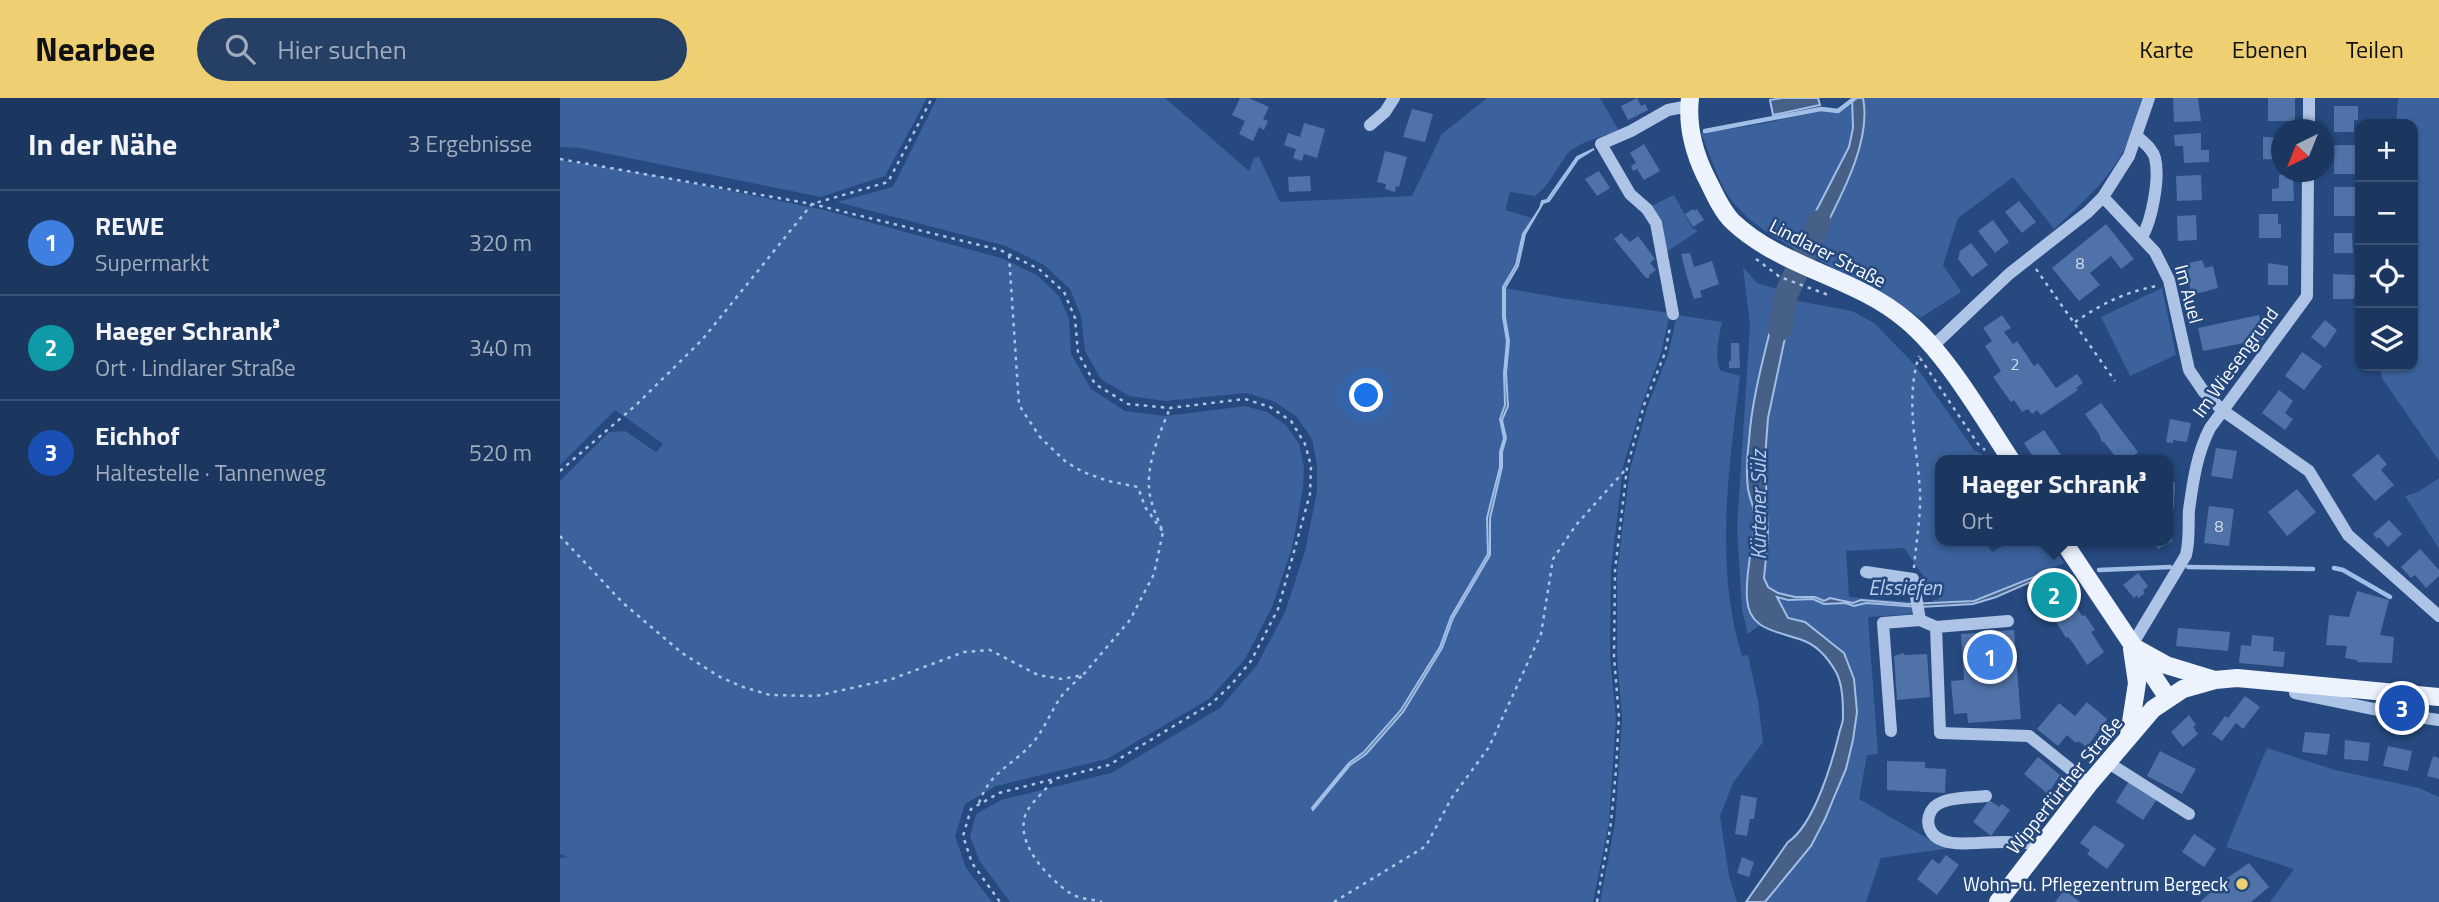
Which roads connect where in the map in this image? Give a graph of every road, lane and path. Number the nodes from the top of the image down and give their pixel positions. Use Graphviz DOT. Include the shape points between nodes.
graph roads {
  1 [pos="932,98"];
  2 [pos="1394,98"];
  3 [pos="2149,98"];
  4 [pos="2309,98"];
  5 [pos="1690,102"];
  6 [pos="2309,119"];
  7 [pos="1370,125"];
  8 [pos="2137,136"];
  9 [pos="560,159"];
  10 [pos="2308,182"];
  11 [pos="2103,197"];
  12 [pos="812,204"];
  13 [pos="2142,237"];
  14 [pos="1009,254"];
  15 [pos="2028,258"];
  16 [pos="1777,275"];
  17 [pos="2169,280"];
  18 [pos="1830,296"];
  19 [pos="1673,314"];
  20 [pos="2075,322"];
  21 [pos="1913,349"];
  22 [pos="1926,351"];
  23 [pos="2116,381"];
  24 [pos="1170,408"];
  25 [pos="2222,410"];
  26 [pos="1988,452"];
  27 [pos="2007,455"];
  28 [pos="1627,468"];
  29 [pos="560,471"];
  30 [pos="1163,532"];
  31 [pos="560,536"];
  32 [pos="2066,546"];
  33 [pos="1866,572"];
  34 [pos="1913,579"];
  35 [pos="1918,610"];
  36 [pos="2439,616"];
  37 [pos="2008,621"];
  38 [pos="1936,626"];
  39 [pos="2132,645"];
  40 [pos="1083,675"];
  41 [pos="2214,680"];
  42 [pos="2296,682"];
  43 [pos="2439,697"];
  44 [pos="2168,698"];
  45 [pos="2439,720"];
  46 [pos="1891,731"];
  47 [pos="2129,737"];
  48 [pos="2108,762"];
  49 [pos="1054,780"];
  50 [pos="2089,784"];
  51 [pos="1986,796"];
  52 [pos="978,804"];
  53 [pos="2189,814"];
  54 [pos="2042,845"];
  55 [pos="1000,902"];
  56 [pos="1102,902"];
  57 [pos="1334,902"];
  58 [pos="1597,902"];
  59 [pos="1998,902"];
  1 -- 12 [label="path" via="888,182"];
  2 -- 7 [label="street"];
  3 -- 8 [label="street"];
  4 -- 6 [label="street"];
  5 -- 19 [label="street" via="1601,144 1630,194 1656,223"];
  5 -- 22 [label="main road, Lindlarer Straße" via="1692,141 1730,219 1755,240 1885,304 1906,320"];
  8 -- 11 [label="street"];
  8 -- 13 [label="street" via="2155,156 2156,166 2153,207"];
  9 -- 12 [label="path"];
  10 -- 25 [label="street, Im Wiesengrund" via="2307,296"];
  11 -- 13 [label="street, Im Auel"];
  11 -- 15 [label="street"];
  12 -- 14 [label="path"];
  12 -- 29 [label="path" via="702,340"];
  13 -- 17 [label="street, Im Auel"];
  14 -- 24 [label="path" via="1039,269 1064,292 1075,318 1078,354 1095,384 1128,404"];
  14 -- 30 [label="path" via="1019,405 1040,437 1066,462 1108,481 1138,486 1145,507"];
  15 -- 20 [label="path"];
  15 -- 22 [label="street"];
  16 -- 18 [label="path"];
  17 -- 20 [label="path" via="2114,298"];
  17 -- 25 [label="street, Im Auel" via="2189,370"];
  19 -- 28 [label="path"];
  20 -- 23 [label="path"];
  21 -- 22 [label="path"];
  22 -- 26 [label="path" via="1978,444"];
  22 -- 27 [label="main road, Lindlarer Straße"];
  22 -- 34 [label="path" via="1912,379 1920,494"];
  24 -- 30 [label="path" via="1154,452 1150,482 1150,499"];
  24 -- 49 [label="path" via="1245,399 1270,407 1291,421 1305,444 1311,466 1310,494 1278,609 1251,661 1212,703 1110,765"];
  25 -- 36 [label="street, Im Auel" via="2309,471 2348,535"];
  25 -- 39 [label="street, Im Wiesengrund" via="2199,449 2186,555"];
  28 -- 57 [label="path" via="1576,524 1553,559 1541,634 1489,747 1451,799 1426,846"];
  28 -- 58 [label="path" via="1615,570 1616,770"];
  30 -- 40 [label="path" via="1154,573 1130,620"];
  31 -- 40 [label="path" via="623,603 682,653 720,677 770,695 816,696 892,679 964,652 990,650 1038,675 1062,679"];
  32 -- 39 [label="main road"];
  33 -- 34 [label="street"];
  34 -- 35 [label="street"];
  35 -- 38 [label="street"];
  35 -- 46 [label="street" via="1883,623"];
  37 -- 38 [label="street"];
  38 -- 50 [label="street" via="1940,733 2029,736"];
  39 -- 41 [label="main road" via="2166,665"];
  39 -- 44 [label="main road"];
  39 -- 47 [label="main road" via="2137,683"];
  40 -- 52 [label="path" via="1061,696 1023,754 985,786"];
  41 -- 42 [label="main road"];
  41 -- 44 [label="main road, Wipperfürther Straße"];
  42 -- 43 [label="main road"];
  42 -- 45 [label="street" via="2295,693"];
  44 -- 47 [label="main road, Wipperfürther Straße" via="2152,709"];
  47 -- 48 [label="main road, Wipperfürther Straße"];
  48 -- 50 [label="main road, Wipperfürther Straße"];
  48 -- 53 [label="street"];
  49 -- 52 [label="path" via="999,793"];
  49 -- 56 [label="path" via="1028,810 1026,841 1050,875 1072,895"];
  50 -- 54 [label="main road, Wipperfürther Straße"];
  51 -- 54 [label="street" via="1936,805 1928,819 1929,829 1952,843"];
  52 -- 55 [label="path" via="971,809 963,836 972,863"];
  54 -- 59 [label="main road, Wipperfürther Straße"];
}
